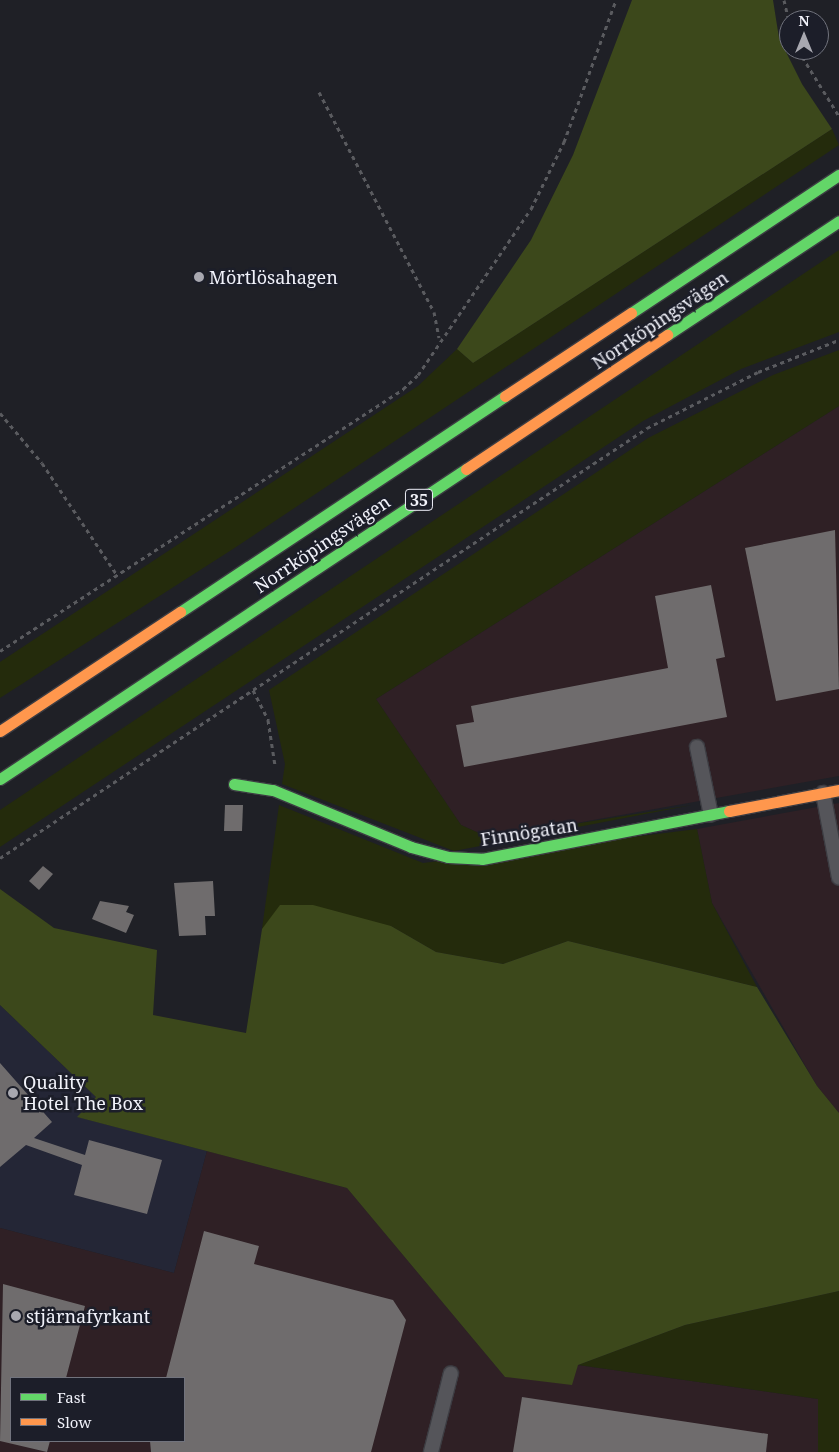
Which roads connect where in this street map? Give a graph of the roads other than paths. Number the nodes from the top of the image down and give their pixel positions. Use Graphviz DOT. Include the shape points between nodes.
graph roads {
  1 [pos="839,175"];
  2 [pos="839,221"];
  3 [pos="0,731"];
  4 [pos="697,747"];
  5 [pos="0,779"];
  6 [pos="234,784"];
  7 [pos="839,790"];
  8 [pos="823,793"];
  9 [pos="711,815"];
  10 [pos="839,878"];
  11 [pos="451,1373"];
  12 [pos="431,1452"];
  1 -- 3 [label="main road, Norrköpingsvägen / 35"];
  2 -- 5 [label="main road, Norrköpingsvägen / 35"];
  4 -- 9 [label="lane"];
  6 -- 9 [label="main road, Finnögatan" via="273,790 411,847 448,857 518,854"];
  7 -- 8 [label="main road, Finnögatan"];
  8 -- 9 [label="main road, Finnögatan"];
  8 -- 10 [label="lane"];
  11 -- 12 [label="lane"];
}
